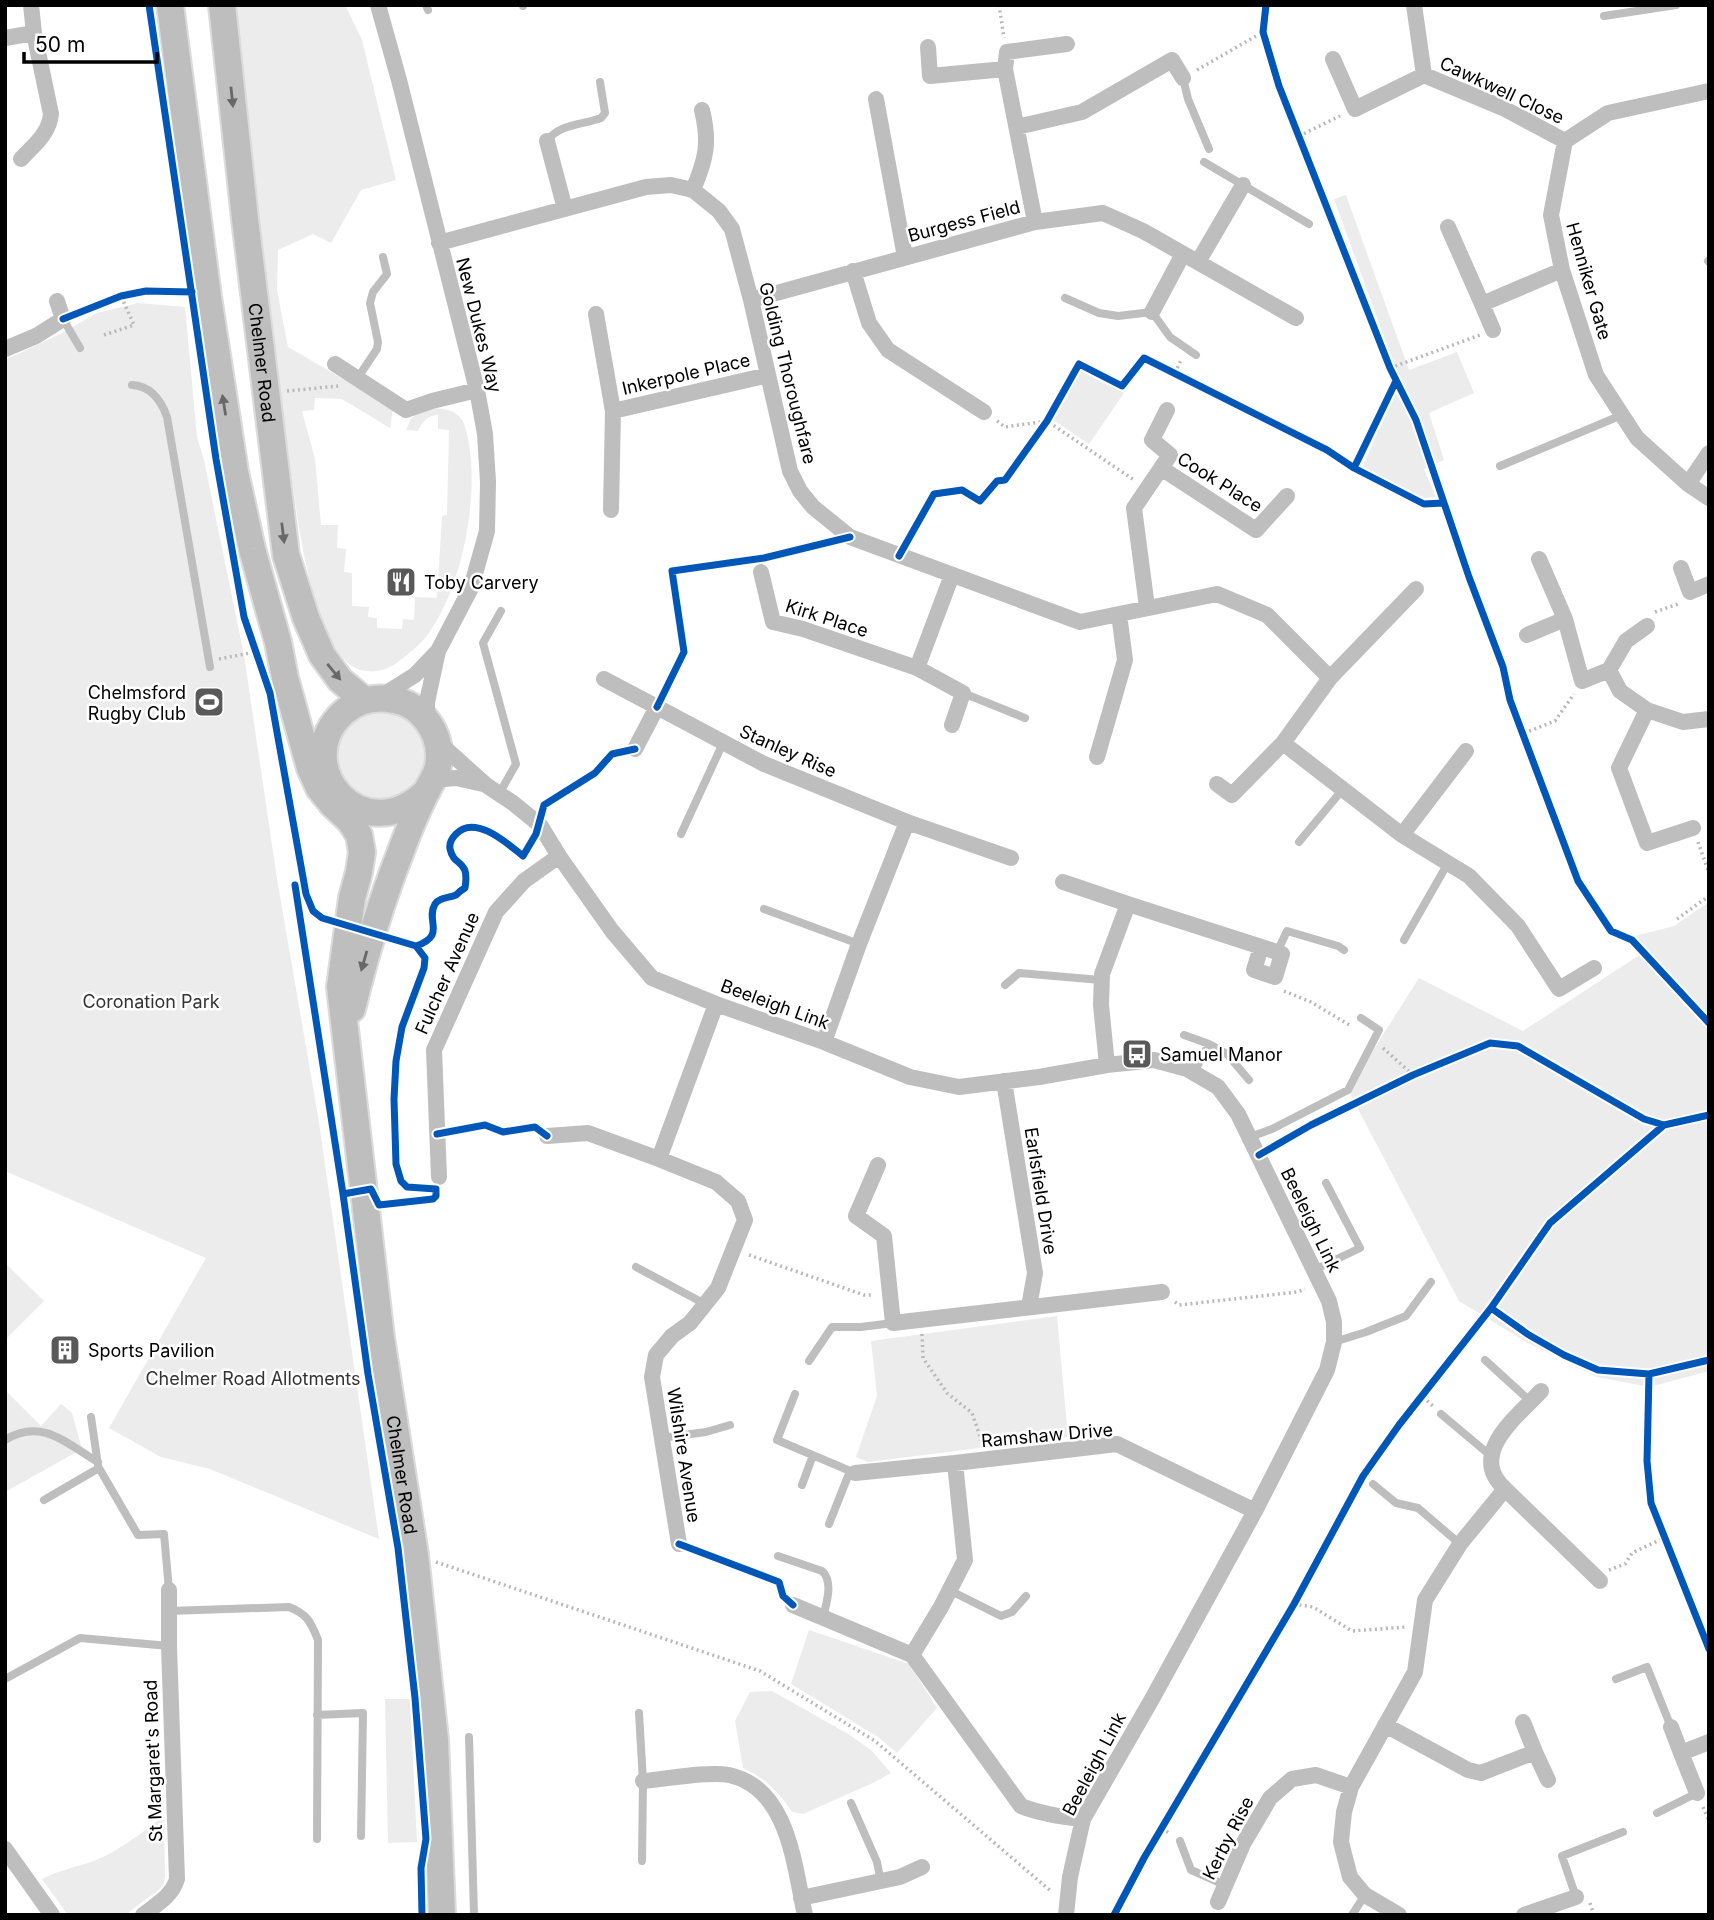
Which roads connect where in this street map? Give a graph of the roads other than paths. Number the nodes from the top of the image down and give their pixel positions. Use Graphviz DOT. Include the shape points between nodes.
graph roads {
  1 [pos="31,5"];
  2 [pos="163,5"];
  3 [pos="170,5"];
  4 [pos="222,5"];
  5 [pos="378,5"];
  6 [pos="1414,5"];
  7 [pos="1676,5"];
  8 [pos="1604,16"];
  9 [pos="34,33"];
  10 [pos="5,38"];
  11 [pos="1067,44"];
  12 [pos="928,47"];
  13 [pos="1333,59"];
  14 [pos="1005,69"];
  15 [pos="1424,75"];
  16 [pos="1183,78"];
  17 [pos="600,82"];
  18 [pos="1709,90"];
  19 [pos="876,99"];
  20 [pos="702,110"];
  21 [pos="1017,127"];
  22 [pos="1565,141"];
  23 [pos="547,142"];
  24 [pos="1209,149"];
  25 [pos="20,159"];
  26 [pos="1204,162"];
  27 [pos="1243,185"];
  28 [pos="693,190"];
  29 [pos="194,196"];
  30 [pos="565,209"];
  31 [pos="1035,222"];
  32 [pos="1309,224"];
  33 [pos="1448,227"];
  34 [pos="439,243"];
  35 [pos="1183,254"];
  36 [pos="383,257"];
  37 [pos="905,257"];
  38 [pos="1198,262"];
  39 [pos="1562,270"];
  40 [pos="853,271"];
  41 [pos="1065,298"];
  42 [pos="751,300"];
  43 [pos="57,301"];
  44 [pos="1482,304"];
  45 [pos="1152,312"];
  46 [pos="596,314"];
  47 [pos="1296,317"];
  48 [pos="63,319"];
  49 [pos="1493,330"];
  50 [pos="80,348"];
  51 [pos="5,349"];
  52 [pos="1196,355"];
  53 [pos="335,364"];
  54 [pos="768,375"];
  55 [pos="361,381"];
  56 [pos="132,385"];
  57 [pos="477,390"];
  58 [pos="1167,410"];
  59 [pos="613,411"];
  60 [pos="984,412"];
  61 [pos="1622,415"];
  62 [pos="1709,453"];
  63 [pos="1500,466"];
  64 [pos="1161,468"];
  65 [pos="1688,484"];
  66 [pos="1287,496"];
  67 [pos="1709,498"];
  68 [pos="611,510"];
  69 [pos="1539,559"];
  70 [pos="1681,568"];
  71 [pos="761,572"];
  72 [pos="951,575"];
  73 [pos="1709,584"];
  74 [pos="1416,589"];
  75 [pos="1147,607"];
  76 [pos="500,611"];
  77 [pos="1119,614"];
  78 [pos="1565,619"];
  79 [pos="1647,626"];
  80 [pos="1527,635"];
  81 [pos="267,647"];
  82 [pos="438,652"];
  83 [pos="209,664"];
  84 [pos="917,668"];
  85 [pos="1609,670"];
  86 [pos="1330,678"];
  87 [pos="604,680"];
  88 [pos="963,693"];
  89 [pos="371,699"];
  90 [pos="657,707"];
  91 [pos="1647,710"];
  92 [pos="1025,718"];
  93 [pos="1709,719"];
  94 [pos="952,725"];
  95 [pos="432,730"];
  96 [pos="723,743"];
  97 [pos="1283,743"];
  98 [pos="635,749"];
  99 [pos="1466,751"];
  100 [pos="1097,758"];
  101 [pos="326,769"];
  102 [pos="430,785"];
  103 [pos="1217,785"];
  104 [pos="492,789"];
  105 [pos="1343,789"];
  106 [pos="353,806"];
  107 [pos="907,822"];
  108 [pos="1693,828"];
  109 [pos="681,834"];
  110 [pos="1402,835"];
  111 [pos="1299,842"];
  112 [pos="559,856"];
  113 [pos="1011,858"];
  114 [pos="1448,863"];
  115 [pos="1063,882"];
  116 [pos="1128,904"];
  117 [pos="764,909"];
  118 [pos="1404,940"];
  119 [pos="859,944"];
  120 [pos="1269,950"];
  121 [pos="1344,950"];
  122 [pos="345,952"];
  123 [pos="1594,968"];
  124 [pos="1101,980"];
  125 [pos="1005,985"];
  126 [pos="716,1004"];
  127 [pos="1361,1018"];
  128 [pos="346,1034"];
  129 [pos="1184,1035"];
  130 [pos="824,1042"];
  131 [pos="1209,1044"];
  132 [pos="1107,1065"];
  133 [pos="1194,1072"];
  134 [pos="1249,1080"];
  135 [pos="1004,1081"];
  136 [pos="547,1136"];
  137 [pos="1250,1137"];
  138 [pos="659,1159"];
  139 [pos="878,1165"];
  140 [pos="439,1177"];
  141 [pos="1326,1183"];
  142 [pos="636,1268"];
  143 [pos="1317,1277"];
  144 [pos="1431,1282"];
  145 [pos="1162,1293"];
  146 [pos="705,1304"];
  147 [pos="1029,1307"];
  148 [pos="893,1323"];
  149 [pos="1334,1342"];
  150 [pos="1485,1360"];
  151 [pos="809,1361"];
  152 [pos="795,1394"];
  153 [pos="1536,1396"];
  154 [pos="1441,1414"];
  155 [pos="90,1417"];
  156 [pos="730,1425"];
  157 [pos="662,1438"];
  158 [pos="5,1440"];
  159 [pos="813,1455"];
  160 [pos="1491,1457"];
  161 [pos="955,1463"];
  162 [pos="98,1465"];
  163 [pos="852,1472"];
  164 [pos="1373,1484"];
  165 [pos="802,1485"];
  166 [pos="1505,1489"];
  167 [pos="44,1500"];
  168 [pos="1255,1511"];
  169 [pos="829,1524"];
  170 [pos="678,1544"];
  171 [pos="1460,1544"];
  172 [pos="778,1556"];
  173 [pos="1600,1581"];
  174 [pos="169,1590"];
  175 [pos="949,1590"];
  176 [pos="1026,1596"];
  177 [pos="793,1605"];
  178 [pos="169,1611"];
  179 [pos="823,1618"];
  180 [pos="169,1646"];
  181 [pos="912,1655"];
  182 [pos="5,1679"];
  183 [pos="1616,1679"];
  184 [pos="639,1713"];
  185 [pos="317,1715"];
  186 [pos="1523,1722"];
  187 [pos="1385,1725"];
  188 [pos="1671,1727"];
  189 [pos="469,1737"];
  190 [pos="1709,1741"];
  191 [pos="1535,1752"];
  192 [pos="1681,1753"];
  193 [pos="1548,1780"];
  194 [pos="643,1781"];
  195 [pos="1351,1787"];
  196 [pos="1697,1793"];
  197 [pos="850,1803"];
  198 [pos="1657,1813"];
  199 [pos="1083,1819"];
  200 [pos="1623,1832"];
  201 [pos="361,1836"];
  202 [pos="317,1839"];
  203 [pos="1180,1841"];
  204 [pos="5,1849"];
  205 [pos="642,1861"];
  206 [pos="922,1867"];
  207 [pos="881,1882"];
  208 [pos="1225,1885"];
  209 [pos="1365,1895"];
  210 [pos="1576,1897"];
  211 [pos="801,1898"];
  212 [pos="1218,1902"];
  213 [pos="1066,1910"];
  214 [pos="52,1915"];
  215 [pos="143,1915"];
  216 [pos="442,1915"];
  217 [pos="474,1915"];
  218 [pos="805,1915"];
  219 [pos="1352,1915"];
  220 [pos="1399,1915"];
  221 [pos="1524,1915"];
  1 -- 9 [label="street"];
  2 -- 29 [label="main road"];
  3 -- 29 [label="main road, Chelmer Road"];
  4 -- 89 [label="main road, Chelmer Road, one-way" via="286,555 313,638 328,666 340,680"];
  5 -- 34 [label="street, New Dukes Way"];
  6 -- 15 [label="street, Cawkwell Close"];
  7 -- 8 [label="lane"];
  9 -- 10 [label="street"];
  9 -- 25 [label="street" via="50,125"];
  11 -- 14 [label="street" via="1007,52"];
  12 -- 14 [label="street" via="930,76"];
  13 -- 15 [label="street, Cawkwell Close" via="1355,109"];
  14 -- 21 [label="street"];
  15 -- 22 [label="street, Cawkwell Close" via="1503,108"];
  16 -- 21 [label="street" via="1172,60 1082,112"];
  16 -- 24 [label="lane"];
  17 -- 23 [label="lane" via="605,113 601,118 563,128"];
  18 -- 22 [label="street" via="1608,113"];
  19 -- 37 [label="street"];
  20 -- 28 [label="street" via="707,131 704,164"];
  21 -- 31 [label="street"];
  22 -- 39 [label="street, Henniker Gate" via="1551,215"];
  23 -- 30 [label="street"];
  26 -- 27 [label="lane"];
  27 -- 32 [label="lane"];
  27 -- 38 [label="street"];
  28 -- 30 [label="street" via="671,185 646,187"];
  28 -- 42 [label="street, Golding Thoroughfare" via="719,211 732,229"];
  81 -- 29 [label="main road, Chelmer Road, one-way" via="235,472"];
  30 -- 34 [label="street"];
  31 -- 35 [label="street, Burgess Field" via="1103,213"];
  31 -- 37 [label="street, Burgess Field"];
  33 -- 44 [label="street"];
  34 -- 57 [label="street, New Dukes Way"];
  35 -- 38 [label="street, Burgess Field"];
  35 -- 45 [label="street"];
  36 -- 55 [label="lane" via="387,274 370,303 377,349"];
  37 -- 40 [label="street, Burgess Field"];
  38 -- 47 [label="street, Burgess Field"];
  39 -- 44 [label="street"];
  39 -- 61 [label="street, Henniker Gate" via="1596,375"];
  40 -- 42 [label="street, Burgess Field"];
  40 -- 60 [label="street" via="869,323 888,349"];
  41 -- 45 [label="lane" via="1099,313"];
  42 -- 54 [label="street, Golding Thoroughfare"];
  43 -- 48 [label="street"];
  44 -- 49 [label="street"];
  45 -- 52 [label="lane" via="1170,337"];
  46 -- 59 [label="street, Inkerpole Place"];
  48 -- 50 [label="lane"];
  48 -- 51 [label="street"];
  53 -- 55 [label="street"];
  54 -- 59 [label="street, Inkerpole Place"];
  54 -- 72 [label="street, Golding Thoroughfare" via="790,471 813,507 850,537"];
  55 -- 57 [label="street" via="406,411"];
  56 -- 83 [label="lane" via="157,397 167,417"];
  57 -- 82 [label="street, New Dukes Way" via="487,458 487,531 471,587"];
  58 -- 64 [label="street, Cook Place" via="1152,440 1170,455"];
  59 -- 68 [label="street, Inkerpole Place"];
  61 -- 63 [label="lane"];
  61 -- 65 [label="street, Henniker Gate" via="1637,438"];
  62 -- 65 [label="street"];
  64 -- 66 [label="street, Cook Place" via="1256,530"];
  64 -- 75 [label="street, Cook Place" via="1134,508"];
  65 -- 67 [label="street, Henniker Gate"];
  69 -- 78 [label="street"];
  70 -- 73 [label="street" via="1690,592"];
  71 -- 84 [label="street, Kirk Place" via="772,622"];
  72 -- 77 [label="street, Golding Thoroughfare" via="1080,622"];
  72 -- 84 [label="street"];
  74 -- 86 [label="street"];
  75 -- 77 [label="street, Golding Thoroughfare"];
  75 -- 86 [label="street, Golding Thoroughfare" via="1217,594 1267,615"];
  76 -- 104 [label="lane" via="483,643 516,764"];
  77 -- 100 [label="street" via="1125,660"];
  78 -- 80 [label="street"];
  78 -- 85 [label="street" via="1582,681"];
  79 -- 85 [label="street" via="1626,641"];
  81 -- 101 [label="main road, Chelmer Road" via="295,675"];
  81 -- 122 [label="main road, Chelmer Road" via="285,678 319,788 359,835 362,852"];
  82 -- 89 [label="street, New Dukes Way" via="415,674"];
  82 -- 95 [label="street, New Dukes Way" via="427,702"];
  84 -- 88 [label="street, Kirk Place"];
  85 -- 91 [label="street" via="1620,691"];
  86 -- 97 [label="street"];
  87 -- 90 [label="street, Stanley Rise"];
  88 -- 92 [label="lane"];
  88 -- 94 [label="street"];
  89 -- 95 [label="main road, Chelmer Road" via="397,700 413,707"];
  89 -- 101 [label="main road" via="346,710 334,722 324,753"];
  90 -- 96 [label="street, Stanley Rise"];
  90 -- 98 [label="street"];
  91 -- 93 [label="street" via="1683,722"];
  91 -- 108 [label="street" via="1619,768 1647,844"];
  95 -- 102 [label="main road, Chelmer Road" via="439,757"];
  95 -- 104 [label="street, Beeleigh Link"];
  96 -- 107 [label="street, Stanley Rise"];
  96 -- 109 [label="lane"];
  97 -- 103 [label="street" via="1232,795"];
  97 -- 105 [label="street"];
  99 -- 110 [label="street"];
  101 -- 106 [label="main road, Chelmer Road" via="331,784"];
  102 -- 104 [label="street, Beeleigh Link" via="456,778"];
  102 -- 106 [label="main road" via="401,810 368,812"];
  102 -- 128 [label="main road, Chelmer Road, one-way" via="378,915"];
  104 -- 112 [label="street, Beeleigh Link" via="540,825"];
  105 -- 110 [label="street"];
  105 -- 111 [label="lane"];
  106 -- 122 [label="main road, Chelmer Road" via="371,820 377,855"];
  107 -- 113 [label="street, Stanley Rise"];
  107 -- 119 [label="street"];
  110 -- 114 [label="street"];
  112 -- 126 [label="street, Beeleigh Link" via="652,978"];
  112 -- 140 [label="street, Fulcher Avenue" via="524,881 496,912 434,1050"];
  114 -- 118 [label="lane"];
  114 -- 123 [label="street" via="1469,876 1518,926 1559,989"];
  115 -- 116 [label="street"];
  116 -- 120 [label="street"];
  116 -- 124 [label="street"];
  117 -- 119 [label="lane"];
  119 -- 130 [label="street"];
  120 -- 120 [label="street" via="1254,970 1275,977 1282,954"];
  120 -- 121 [label="lane" via="1287,931"];
  122 -- 128 [label="main road, Chelmer Road" via="340,987"];
  124 -- 125 [label="lane" via="1019,973"];
  124 -- 132 [label="street"];
  126 -- 130 [label="street, Beeleigh Link"];
  126 -- 138 [label="street"];
  127 -- 137 [label="lane" via="1379,1030 1348,1090"];
  128 -- 216 [label="main road, Chelmer Road" via="380,1325 415,1555 435,1740"];
  129 -- 131 [label="lane"];
  130 -- 135 [label="street, Beeleigh Link" via="910,1077 959,1087"];
  131 -- 133 [label="lane"];
  131 -- 134 [label="lane" via="1227,1054"];
  132 -- 133 [label="street, Beeleigh Link" via="1154,1060"];
  132 -- 135 [label="street, Beeleigh Link"];
  133 -- 137 [label="street, Beeleigh Link" via="1218,1087"];
  135 -- 147 [label="street, Earlsfield Drive" via="1035,1273"];
  136 -- 138 [label="street, Wilshire Avenue" via="588,1133"];
  137 -- 143 [label="street, Beeleigh Link"];
  138 -- 146 [label="street, Wilshire Avenue" via="716,1182 738,1201 745,1220 718,1288"];
  139 -- 148 [label="street" via="856,1216 884,1236"];
  141 -- 143 [label="lane" via="1360,1248"];
  142 -- 146 [label="lane"];
  143 -- 149 [label="street, Beeleigh Link" via="1329,1301"];
  144 -- 149 [label="lane" via="1406,1316"];
  145 -- 147 [label="street"];
  146 -- 157 [label="street, Wilshire Avenue" via="656,1354 652,1377"];
  147 -- 148 [label="street"];
  148 -- 151 [label="lane" via="832,1327"];
  149 -- 168 [label="street, Beeleigh Link" via="1327,1370"];
  150 -- 153 [label="lane"];
  152 -- 159 [label="lane" via="777,1440"];
  153 -- 160 [label="street" via="1499,1436"];
  154 -- 160 [label="lane"];
  155 -- 162 [label="lane"];
  156 -- 157 [label="lane"];
  157 -- 170 [label="street, Wilshire Avenue"];
  158 -- 162 [label="lane" via="28,1431 40,1432 62,1438"];
  159 -- 163 [label="lane"];
  159 -- 165 [label="lane"];
  160 -- 166 [label="street" via="1491,1470"];
  161 -- 163 [label="street, Ramshaw Drive"];
  161 -- 168 [label="street, Ramshaw Drive" via="1117,1444"];
  161 -- 175 [label="street" via="965,1560"];
  162 -- 167 [label="lane"];
  162 -- 174 [label="lane" via="138,1535 164,1534"];
  163 -- 169 [label="lane"];
  164 -- 171 [label="lane" via="1396,1503 1418,1508"];
  166 -- 171 [label="street"];
  166 -- 173 [label="street"];
  168 -- 199 [label="street, Beeleigh Link"];
  171 -- 187 [label="street" via="1424,1600 1415,1672"];
  172 -- 179 [label="lane" via="826,1575"];
  174 -- 178 [label="street, St Margaret's Road"];
  175 -- 176 [label="lane" via="1001,1616 1012,1612"];
  175 -- 181 [label="street"];
  177 -- 179 [label="street"];
  178 -- 180 [label="street, St Margaret's Road"];
  178 -- 185 [label="lane" via="289,1607 302,1612 318,1640"];
  179 -- 181 [label="street"];
  180 -- 182 [label="lane" via="80,1638"];
  180 -- 215 [label="street, St Margaret's Road" via="177,1879 174,1890"];
  181 -- 199 [label="street" via="1021,1806"];
  183 -- 188 [label="lane" via="1647,1667"];
  184 -- 194 [label="lane"];
  185 -- 201 [label="lane" via="363,1713"];
  185 -- 202 [label="lane"];
  186 -- 191 [label="street"];
  187 -- 191 [label="street" via="1481,1773"];
  187 -- 195 [label="street"];
  188 -- 192 [label="street"];
  189 -- 217 [label="lane"];
  190 -- 192 [label="street"];
  191 -- 193 [label="street"];
  192 -- 196 [label="street"];
  194 -- 205 [label="lane"];
  194 -- 211 [label="street" via="713,1774 729,1775 757,1788 779,1814"];
  195 -- 208 [label="street, Kerby Rise" via="1316,1775 1293,1779 1270,1798 1242,1844"];
  195 -- 209 [label="street" via="1340,1842 1350,1877"];
  196 -- 198 [label="lane"];
  197 -- 207 [label="lane" via="877,1862"];
  199 -- 213 [label="street, Beeleigh Link"];
  200 -- 210 [label="lane" via="1563,1856"];
  203 -- 208 [label="lane" via="1191,1870"];
  204 -- 214 [label="street"];
  206 -- 207 [label="street"];
  207 -- 211 [label="street"];
  208 -- 212 [label="street, Kerby Rise"];
  209 -- 219 [label="lane"];
  209 -- 220 [label="street"];
  210 -- 221 [label="street"];
  211 -- 218 [label="street"];
}
